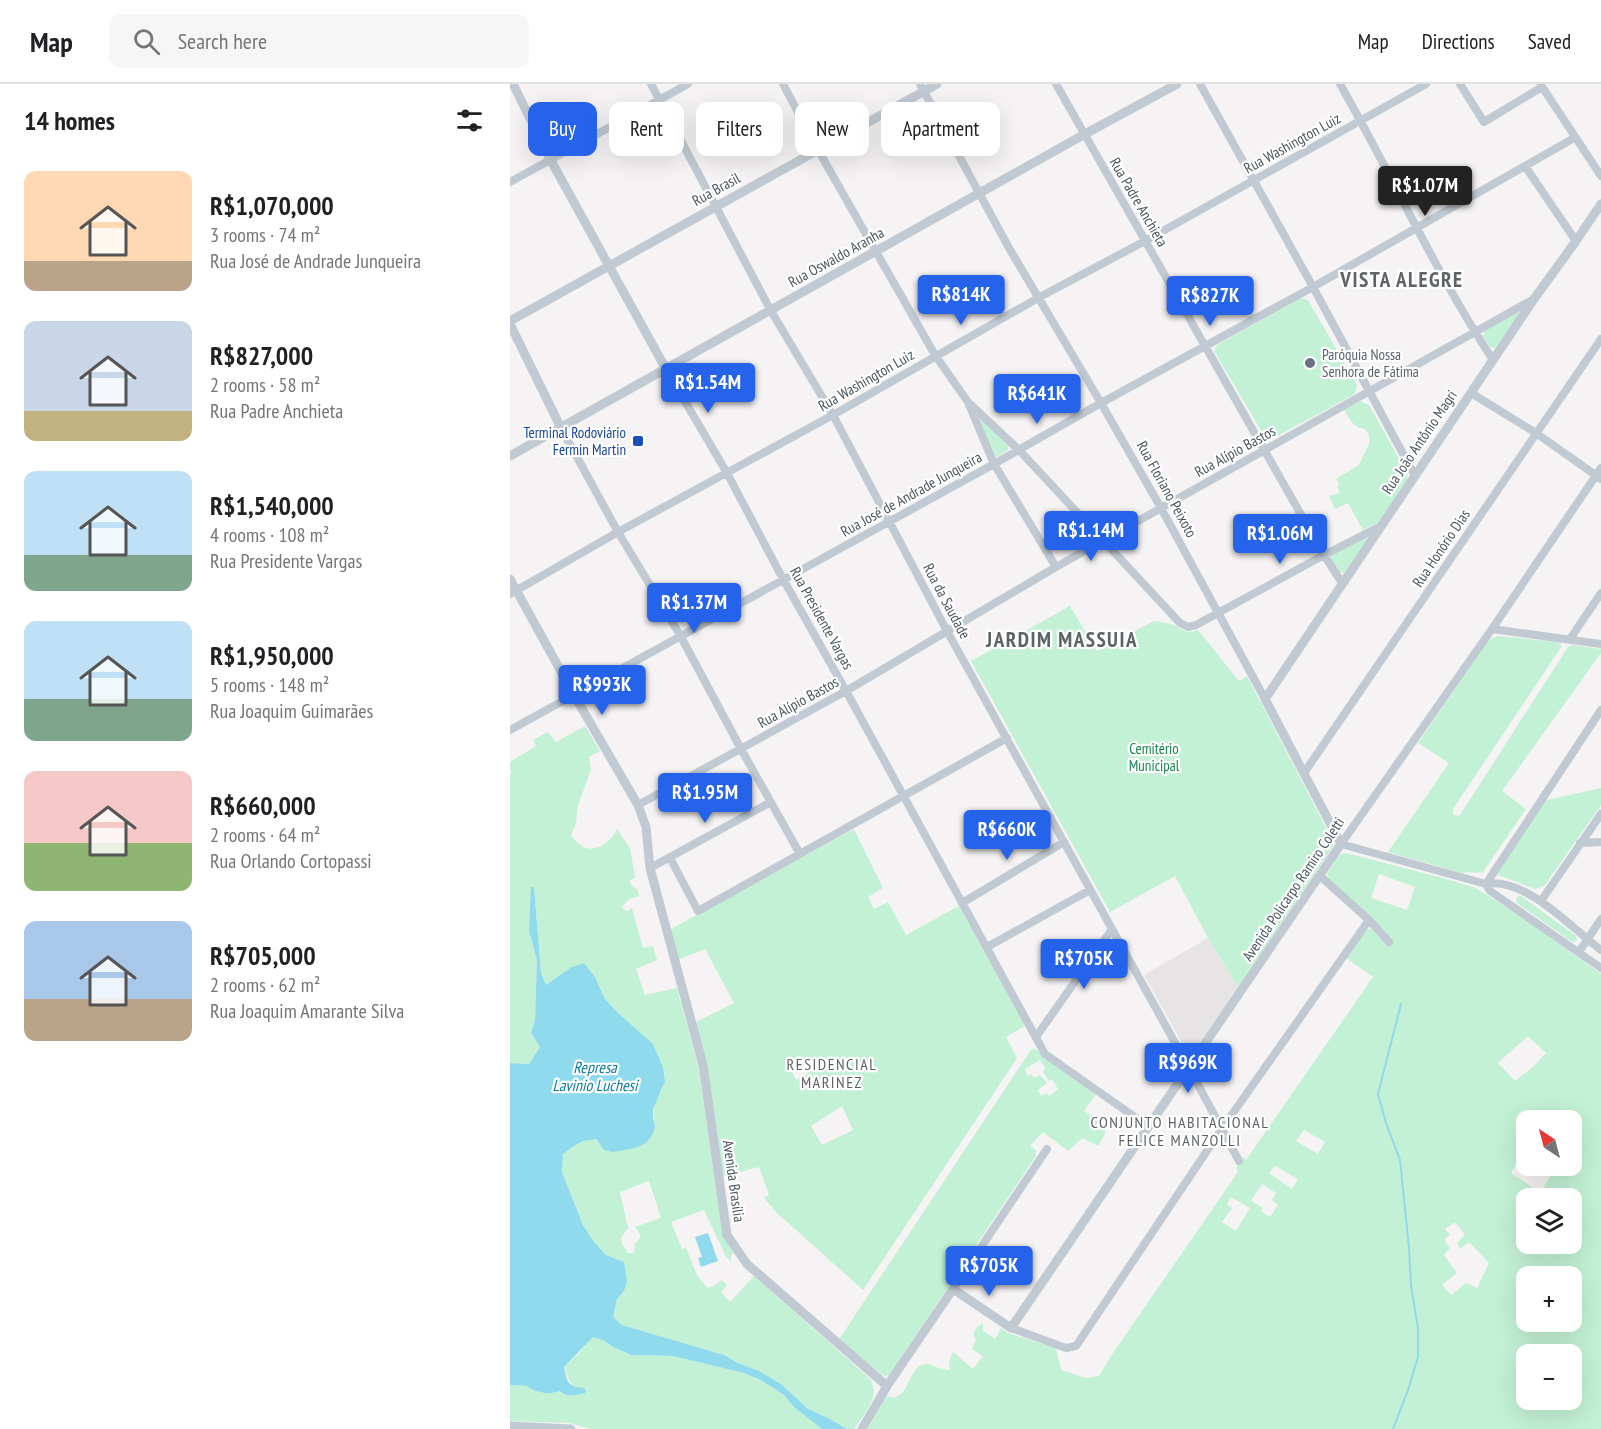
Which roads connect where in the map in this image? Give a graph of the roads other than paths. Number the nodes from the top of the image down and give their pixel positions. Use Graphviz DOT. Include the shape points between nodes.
graph roads {
  1 [pos="513,84"];
  2 [pos="651,84"];
  3 [pos="688,84"];
  4 [pos="783,84"];
  5 [pos="938,84"];
  6 [pos="1056,84"];
  7 [pos="1178,84"];
  8 [pos="1200,84"];
  9 [pos="1340,84"];
  10 [pos="1426,84"];
  11 [pos="1460,84"];
  12 [pos="1541,86"];
  13 [pos="922,88"];
  14 [pos="660,99"];
  15 [pos="795,106"];
  16 [pos="869,120"];
  17 [pos="1361,121"];
  18 [pos="1085,135"];
  19 [pos="1574,138"];
  20 [pos="808,156"];
  21 [pos="822,156"];
  22 [pos="550,159"];
  23 [pos="1525,166"];
  24 [pos="1601,176"];
  25 [pos="1253,180"];
  26 [pos="510,182"];
  27 [pos="981,193"];
  28 [pos="1601,204"];
  29 [pos="716,207"];
  30 [pos="1416,227"];
  31 [pos="1145,241"];
  32 [pos="1576,241"];
  33 [pos="876,252"];
  34 [pos="610,265"];
  35 [pos="1313,286"];
  36 [pos="1038,298"];
  37 [pos="1534,299"];
  38 [pos="771,311"];
  39 [pos="510,323"];
  40 [pos="1475,332"];
  41 [pos="1601,339"];
  42 [pos="1206,346"];
  43 [pos="935,355"];
  44 [pos="1493,360"];
  45 [pos="666,369"];
  46 [pos="1368,392"];
  47 [pos="1471,393"];
  48 [pos="968,402"];
  49 [pos="1101,403"];
  50 [pos="833,415"];
  51 [pos="561,428"];
  52 [pos="1536,434"];
  53 [pos="1018,450"];
  54 [pos="1265,450"];
  55 [pos="510,456"];
  56 [pos="994,464"];
  57 [pos="1601,468"];
  58 [pos="727,473"];
  59 [pos="1414,476"];
  60 [pos="1598,477"];
  61 [pos="1161,508"];
  62 [pos="888,521"];
  63 [pos="1381,526"];
  64 [pos="618,532"];
  65 [pos="1103,541"];
  66 [pos="1324,555"];
  67 [pos="1056,567"];
  68 [pos="510,579"];
  69 [pos="783,579"];
  70 [pos="1342,583"];
  71 [pos="513,593"];
  72 [pos="1601,593"];
  73 [pos="1218,613"];
  74 [pos="1492,629"];
  75 [pos="947,631"];
  76 [pos="680,635"];
  77 [pos="1570,639"];
  78 [pos="1601,644"];
  79 [pos="846,691"];
  80 [pos="574,695"];
  81 [pos="1265,699"];
  82 [pos="1601,711"];
  83 [pos="510,730"];
  84 [pos="1007,738"];
  85 [pos="741,749"];
  86 [pos="1304,773"];
  87 [pos="904,795"];
  88 [pos="771,802"];
  89 [pos="638,805"];
  90 [pos="1601,814"];
  91 [pos="1064,842"];
  92 [pos="1601,842"];
  93 [pos="1580,843"];
  94 [pos="1341,844"];
  95 [pos="800,854"];
  96 [pos="670,858"];
  97 [pos="650,868"];
  98 [pos="1320,876"];
  99 [pos="1486,884"];
  100 [pos="1090,890"];
  101 [pos="1541,901"];
  102 [pos="962,903"];
  103 [pos="1601,919"];
  104 [pos="1369,920"];
  105 [pos="1112,929"];
  106 [pos="1587,940"];
  107 [pos="1389,942"];
  108 [pos="987,947"];
  109 [pos="1601,950"];
  110 [pos="1579,952"];
  111 [pos="1601,968"];
  112 [pos="1036,1037"];
  113 [pos="1189,1068"];
  114 [pos="1149,1128"];
  115 [pos="1221,1130"];
  116 [pos="1047,1149"];
  117 [pos="1239,1161"];
  118 [pos="953,1289"];
  119 [pos="1011,1328"];
  120 [pos="887,1386"];
  121 [pos="510,1426"];
  122 [pos="863,1428"];
  123 [pos="572,1429"];
  1 -- 22 [label="street, Rua Presidente Vargas"];
  2 -- 14 [label="street, Rua da Saudade"];
  3 -- 14 [label="street"];
  4 -- 15 [label="street"];
  5 -- 13 [label="street, Rua Brasil"];
  6 -- 18 [label="street, Rua Padre Anchieta"];
  7 -- 18 [label="street, Rua Oswaldo Aranha"];
  8 -- 25 [label="street"];
  9 -- 17 [label="street"];
  10 -- 17 [label="street, Rua Washington Luiz"];
  11 -- 12 [label="street" via="1484,122"];
  12 -- 19 [label="street"];
  13 -- 16 [label="street, Rua Brasil"];
  13 -- 27 [label="street, Rua Floriano Peixoto"];
  14 -- 22 [label="street"];
  14 -- 29 [label="street, Rua da Saudade"];
  17 -- 25 [label="street, Rua Washington Luiz"];
  17 -- 30 [label="street"];
  18 -- 27 [label="street, Rua Oswaldo Aranha"];
  18 -- 31 [label="street, Rua Padre Anchieta"];
  19 -- 23 [label="street, Rua José de Andrade Junqueira"];
  19 -- 24 [label="street"];
  20 -- 29 [label="street, Rua Brasil"];
  21 -- 33 [label="street"];
  22 -- 26 [label="street"];
  22 -- 34 [label="street, Rua Presidente Vargas"];
  23 -- 30 [label="street, Rua José de Andrade Junqueira"];
  23 -- 32 [label="street"];
  25 -- 31 [label="street, Rua Washington Luiz"];
  25 -- 35 [label="street"];
  27 -- 33 [label="street, Rua Oswaldo Aranha"];
  27 -- 36 [label="street, Rua Floriano Peixoto"];
  28 -- 32 [label="street, Rua João Antônio Magri"];
  29 -- 34 [label="street, Rua Brasil"];
  29 -- 38 [label="street, Rua da Saudade"];
  30 -- 35 [label="street, Rua José de Andrade Junqueira"];
  30 -- 40 [label="street"];
  31 -- 36 [label="street, Rua Washington Luiz"];
  31 -- 42 [label="street, Rua Padre Anchieta"];
  32 -- 37 [label="street, Rua João Antônio Magri"];
  33 -- 38 [label="street, Rua Oswaldo Aranha"];
  33 -- 43 [label="street"];
  34 -- 39 [label="street, Rua Brasil"];
  34 -- 45 [label="street, Rua Presidente Vargas"];
  35 -- 42 [label="street, Rua José de Andrade Junqueira"];
  35 -- 46 [label="street"];
  36 -- 43 [label="street, Rua Washington Luiz"];
  36 -- 49 [label="street, Rua Floriano Peixoto"];
  37 -- 40 [label="street, Rua Alípio Bastos"];
  37 -- 44 [label="street, Rua João Antônio Magri"];
  38 -- 45 [label="street, Rua Oswaldo Aranha"];
  38 -- 50 [label="street, Rua da Saudade"];
  39 -- 51 [label="street"];
  40 -- 44 [label="street"];
  40 -- 46 [label="street, Rua Alípio Bastos"];
  41 -- 52 [label="street, Rua Honório Dias"];
  42 -- 49 [label="street, Rua José de Andrade Junqueira"];
  42 -- 54 [label="street, Rua Padre Anchieta"];
  43 -- 48 [label="street"];
  43 -- 50 [label="street, Rua Washington Luiz"];
  44 -- 47 [label="street, Rua João Antônio Magri"];
  45 -- 51 [label="street, Rua Oswaldo Aranha"];
  45 -- 58 [label="street, Rua Presidente Vargas"];
  46 -- 54 [label="street, Rua Alípio Bastos"];
  46 -- 59 [label="street"];
  47 -- 52 [label="street"];
  47 -- 59 [label="street, Rua João Antônio Magri"];
  48 -- 53 [label="street"];
  48 -- 56 [label="street"];
  49 -- 53 [label="street, Rua José de Andrade Junqueira"];
  49 -- 61 [label="street, Rua Floriano Peixoto"];
  50 -- 58 [label="street, Rua Washington Luiz"];
  50 -- 62 [label="street, Rua da Saudade"];
  51 -- 55 [label="street, Rua Oswaldo Aranha"];
  51 -- 64 [label="street"];
  52 -- 60 [label="street"];
  52 -- 86 [label="street, Rua Honório Dias"];
  53 -- 56 [label="street, Rua José de Andrade Junqueira"];
  53 -- 65 [label="street"];
  54 -- 61 [label="street, Rua Alípio Bastos"];
  54 -- 66 [label="street, Rua Padre Anchieta"];
  56 -- 62 [label="street, Rua José de Andrade Junqueira"];
  56 -- 67 [label="street"];
  57 -- 60 [label="street, Avenida Policarpo Ramiro Coletti"];
  58 -- 64 [label="street, Rua Washington Luiz"];
  58 -- 69 [label="street, Rua Presidente Vargas"];
  59 -- 63 [label="street, Rua João Antônio Magri"];
  60 -- 74 [label="street, Avenida Policarpo Ramiro Coletti"];
  61 -- 65 [label="street, Rua Alípio Bastos"];
  61 -- 73 [label="street, Rua Floriano Peixoto"];
  62 -- 69 [label="street, Rua José de Andrade Junqueira"];
  62 -- 75 [label="street, Rua da Saudade"];
  63 -- 66 [label="street"];
  63 -- 70 [label="street, Rua João Antônio Magri"];
  64 -- 71 [label="street, Rua Washington Luiz"];
  64 -- 76 [label="street"];
  65 -- 67 [label="street, Rua Alípio Bastos"];
  65 -- 73 [label="street" via="1180,623 1196,625"];
  66 -- 70 [label="street, Rua Padre Anchieta"];
  66 -- 73 [label="street"];
  67 -- 75 [label="street, Rua Alípio Bastos"];
  68 -- 71 [label="street, Avenida Brasília"];
  69 -- 76 [label="street, Rua José de Andrade Junqueira"];
  69 -- 79 [label="street, Rua Presidente Vargas"];
  70 -- 81 [label="street, Rua João Antônio Magri"];
  71 -- 80 [label="street, Avenida Brasília"];
  72 -- 77 [label="street"];
  73 -- 81 [label="street, Rua Floriano Peixoto"];
  74 -- 77 [label="street"];
  74 -- 94 [label="street, Avenida Policarpo Ramiro Coletti"];
  75 -- 79 [label="street, Rua Alípio Bastos"];
  75 -- 84 [label="street, Rua da Saudade"];
  76 -- 80 [label="street, Rua José de Andrade Junqueira"];
  76 -- 85 [label="street"];
  77 -- 78 [label="street"];
  79 -- 85 [label="street, Rua Alípio Bastos"];
  79 -- 87 [label="street, Rua Presidente Vargas"];
  80 -- 83 [label="street, Rua José de Andrade Junqueira"];
  80 -- 89 [label="street, Avenida Brasília"];
  81 -- 86 [label="street, Rua Floriano Peixoto"];
  82 -- 99 [label="street"];
  84 -- 87 [label="street"];
  84 -- 91 [label="street, Rua da Saudade"];
  85 -- 88 [label="street"];
  85 -- 89 [label="street, Rua Alípio Bastos"];
  86 -- 94 [label="street, Rua Floriano Peixoto"];
  87 -- 95 [label="street"];
  87 -- 102 [label="street, Rua Presidente Vargas"];
  88 -- 95 [label="street"];
  88 -- 96 [label="street"];
  89 -- 97 [label="street, Avenida Brasília" via="646,827"];
  90 -- 93 [label="street"];
  91 -- 100 [label="street, Rua da Saudade"];
  91 -- 102 [label="street"];
  92 -- 93 [label="street"];
  93 -- 101 [label="street"];
  94 -- 98 [label="street, Avenida Policarpo Ramiro Coletti"];
  94 -- 99 [label="street"];
  95 -- 96 [label="street" via="698,911"];
  96 -- 97 [label="street"];
  97 -- 120 [label="street, Avenida Brasília" via="703,1065 727,1235 747,1264"];
  98 -- 104 [label="street"];
  98 -- 113 [label="street, Avenida Policarpo Ramiro Coletti"];
  99 -- 101 [label="street" via="1509,886"];
  99 -- 110 [label="street" via="1490,891"];
  100 -- 105 [label="street, Rua da Saudade"];
  100 -- 108 [label="street"];
  101 -- 106 [label="street"];
  102 -- 108 [label="street, Rua Presidente Vargas"];
  103 -- 106 [label="street"];
  104 -- 107 [label="street"];
  104 -- 115 [label="street"];
  105 -- 112 [label="street"];
  105 -- 113 [label="street, Rua da Saudade"];
  106 -- 109 [label="street"];
  106 -- 110 [label="street"];
  108 -- 112 [label="street, Rua Presidente Vargas"];
  110 -- 111 [label="street"];
  112 -- 114 [label="street, Rua Presidente Vargas" via="1045,1054"];
  113 -- 114 [label="street, Avenida Policarpo Ramiro Coletti"];
  113 -- 115 [label="street, Rua da Saudade"];
  114 -- 119 [label="street, Avenida Policarpo Ramiro Coletti"];
  115 -- 117 [label="street, Rua da Saudade"];
  115 -- 119 [label="street" via="1076,1346 1066,1348"];
  116 -- 118 [label="street"];
  118 -- 119 [label="street"];
  118 -- 120 [label="street"];
  120 -- 122 [label="street"];
  121 -- 123 [label="street"];
}
